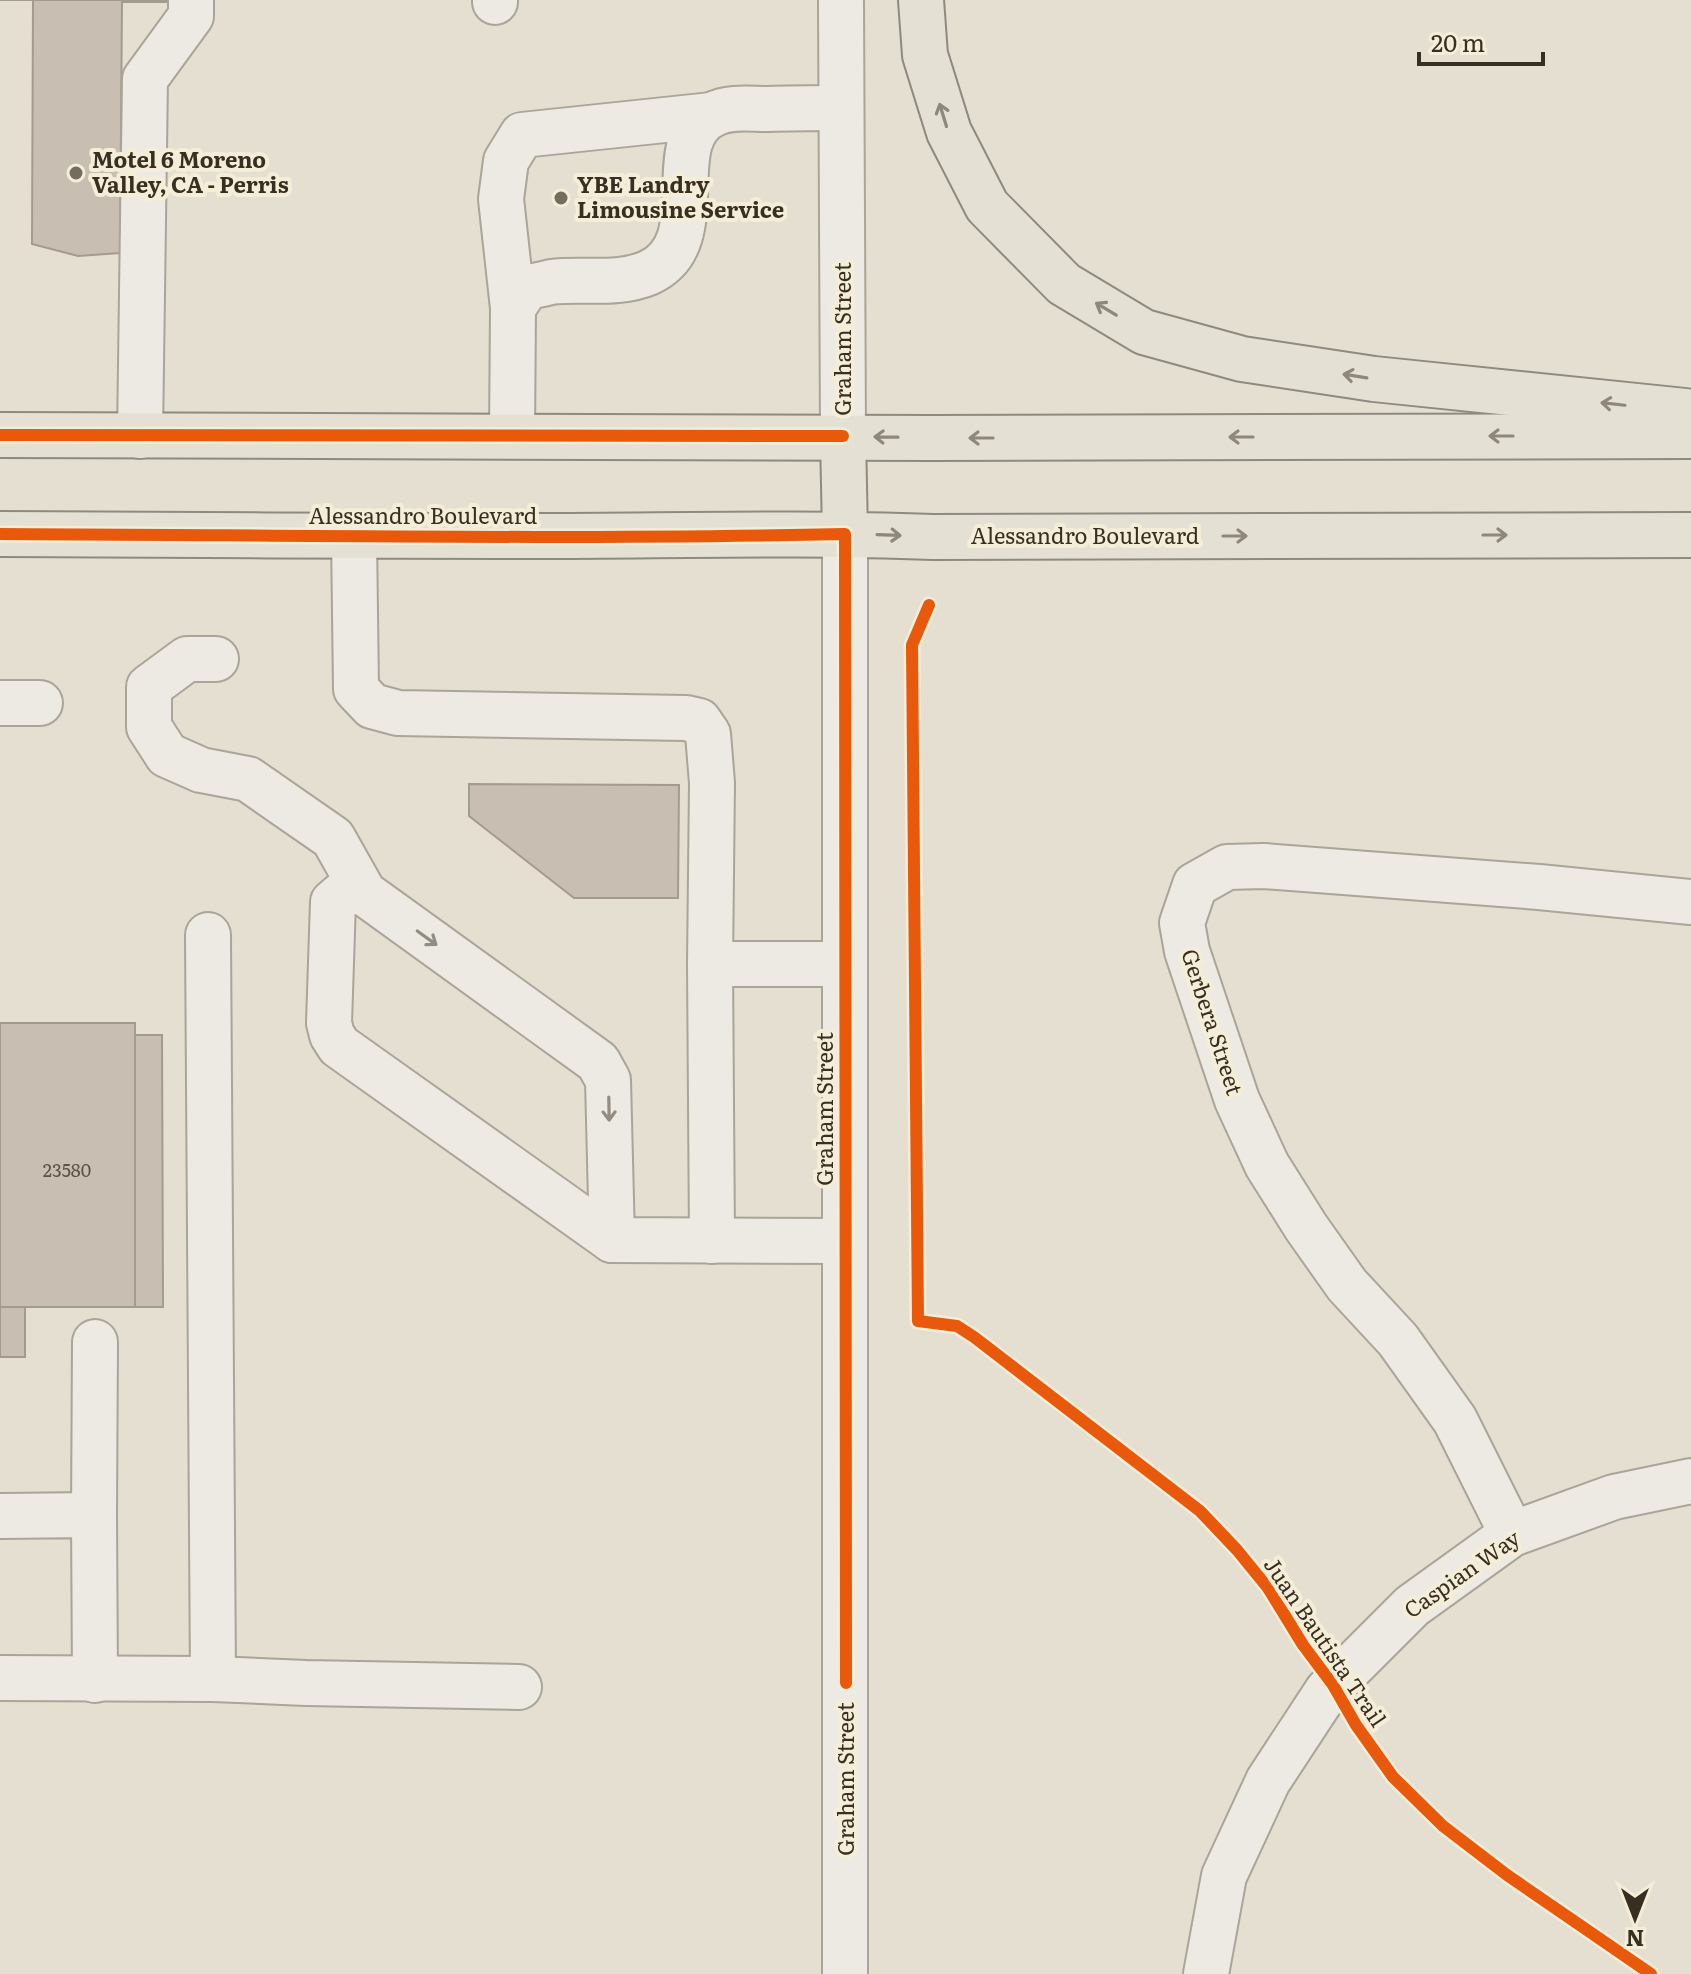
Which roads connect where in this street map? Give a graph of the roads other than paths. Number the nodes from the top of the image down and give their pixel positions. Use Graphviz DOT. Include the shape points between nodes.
graph roads {
  1 [pos="191,0"];
  2 [pos="841,0"];
  3 [pos="921,0"];
  4 [pos="841,108"];
  5 [pos="712,115"];
  6 [pos="513,308"];
  7 [pos="1691,412"];
  8 [pos="0,435"];
  9 [pos="75,435"];
  10 [pos="140,436"];
  11 [pos="512,436"];
  12 [pos="843,436"];
  13 [pos="1691,436"];
  14 [pos="0,459"];
  15 [pos="0,534"];
  16 [pos="845,534"];
  17 [pos="1691,535"];
  18 [pos="354,537"];
  19 [pos="216,659"];
  20 [pos="364,893"];
  21 [pos="1691,902"];
  22 [pos="208,935"];
  23 [pos="710,964"];
  24 [pos="845,964"];
  25 [pos="612,1240"];
  26 [pos="712,1241"];
  27 [pos="845,1241"];
  28 [pos="95,1342"];
  29 [pos="1691,1481"];
  30 [pos="94,1515"];
  31 [pos="0,1516"];
  32 [pos="1512,1534"];
  33 [pos="0,1678"];
  34 [pos="213,1679"];
  35 [pos="95,1680"];
  36 [pos="519,1687"];
  37 [pos="845,1974"];
  38 [pos="1206,1974"];
  1 -- 10 [label="street" via="191,16 145,79"];
  2 -- 4 [label="street, Graham Street"];
  7 -- 3 [label="main road, one-way" via="1374,379 1242,359 1144,332 1064,284 987,206 949,132 925,55"];
  4 -- 5 [label="street" via="731,109"];
  4 -- 12 [label="street, Graham Street"];
  5 -- 6 [label="street" via="696,128 687,155 684,218 669,259 648,273 617,280 527,287"];
  5 -- 6 [label="street" via="522,135 506,161 501,199"];
  6 -- 11 [label="street"];
  8 -- 9 [label="main road"];
  9 -- 10 [label="main road"];
  9 -- 14 [label="main road"];
  10 -- 11 [label="main road"];
  11 -- 12 [label="main road"];
  13 -- 12 [label="main road, one-way"];
  12 -- 16 [label="main road, Graham Street"];
  15 -- 18 [label="main road, Alessandro Boulevard"];
  16 -- 17 [label="main road, Alessandro Boulevard, one-way"];
  16 -- 18 [label="main road, Alessandro Boulevard"];
  16 -- 24 [label="street, Graham Street"];
  18 -- 23 [label="street" via="356,689 372,706 398,713 699,721 708,734 712,783"];
  19 -- 20 [label="street" via="187,659 149,687 149,727 167,755 201,770 248,779 333,838"];
  20 -- 25 [label="street, one-way" via="598,1062 608,1080"];
  20 -- 25 [label="street" via="346,891 333,902 329,1023 339,1046"];
  21 -- 32 [label="street, Gerbera Street" via="1350,871 1227,867 1195,885 1182,923 1237,1100 1267,1165 1347,1285 1398,1340 1455,1420"];
  22 -- 34 [label="street"];
  23 -- 24 [label="street"];
  23 -- 26 [label="street"];
  24 -- 27 [label="street, Graham Street"];
  25 -- 26 [label="street"];
  26 -- 27 [label="street"];
  27 -- 37 [label="street, Graham Street"];
  28 -- 30 [label="street"];
  29 -- 32 [label="street, Caspian Way" via="1614,1497"];
  30 -- 31 [label="street"];
  30 -- 35 [label="street"];
  32 -- 38 [label="street, Caspian Way" via="1412,1606 1327,1691 1268,1781 1224,1876"];
  33 -- 35 [label="street"];
  34 -- 35 [label="street"];
  34 -- 36 [label="street"];
}
